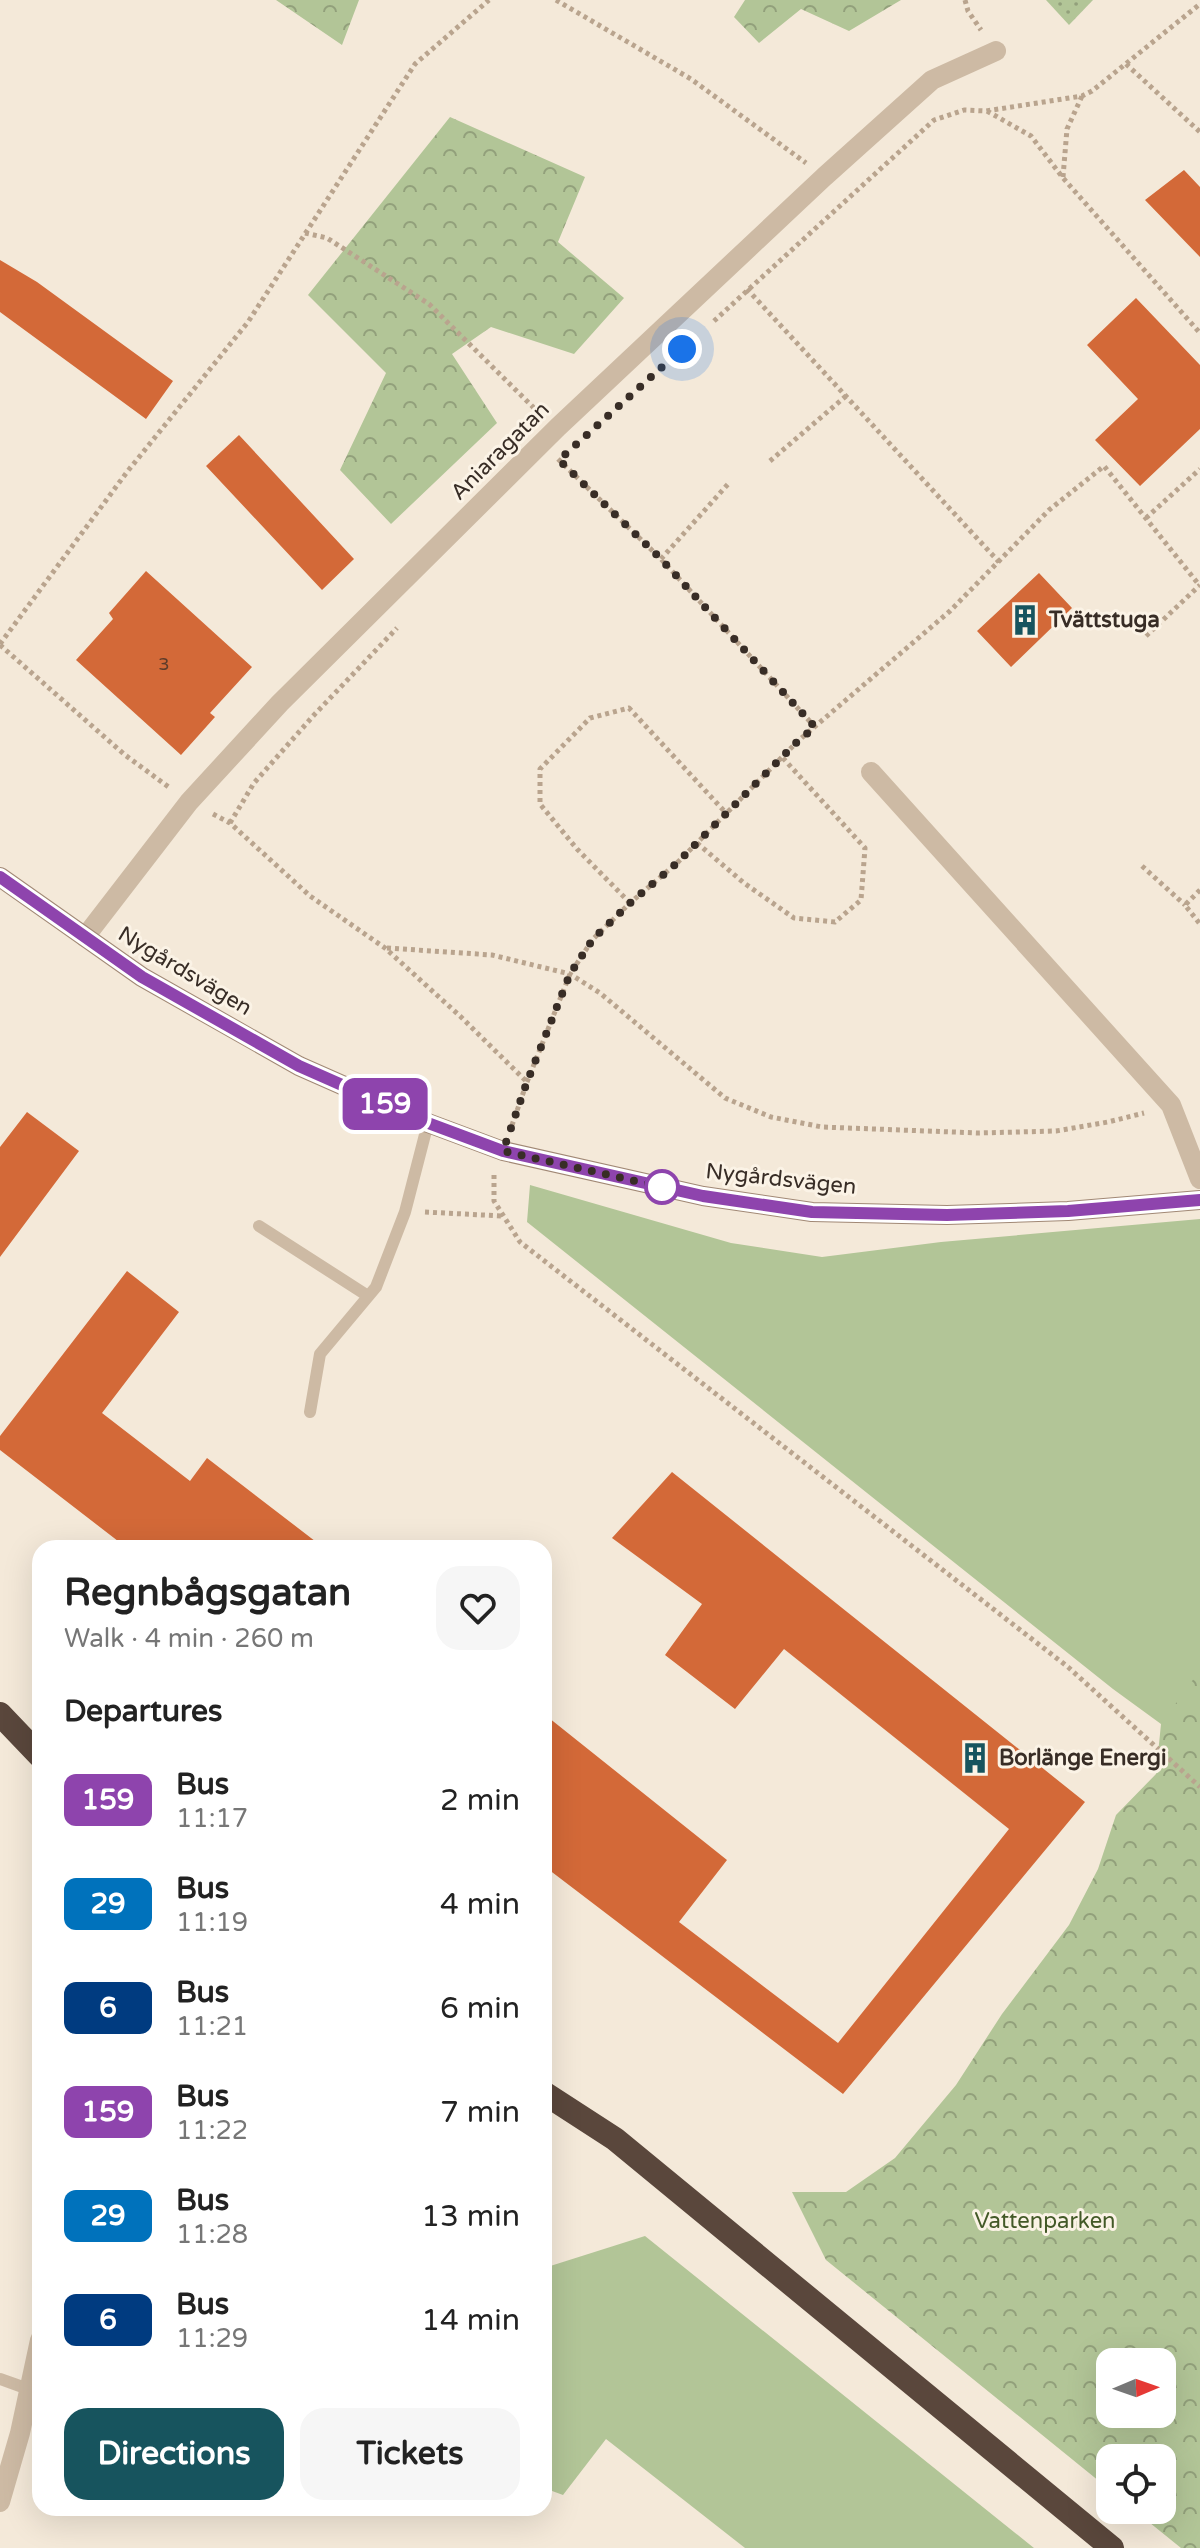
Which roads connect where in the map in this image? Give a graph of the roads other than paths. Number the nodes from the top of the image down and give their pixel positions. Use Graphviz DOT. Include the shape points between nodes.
graph roads {
  1 [pos="996,51"];
  2 [pos="871,772"];
  3 [pos="0,877"];
  4 [pos="85,937"];
  5 [pos="428,1123"];
  6 [pos="1200,1179"];
  7 [pos="1200,1200"];
  8 [pos="259,1226"];
  9 [pos="368,1296"];
  10 [pos="310,1412"];
  11 [pos="0,1707"];
  12 [pos="0,1714"];
  13 [pos="32,1726"];
  14 [pos="32,1748"];
  15 [pos="552,2098"];
  16 [pos="0,2379"];
  17 [pos="32,2389"];
  18 [pos="32,2400"];
  19 [pos="0,2502"];
  20 [pos="1112,2548"];
  1 -- 4 [label="street, Aniaragatan" via="932,80 558,427 280,703 189,802"];
  2 -- 6 [label="street" via="1171,1105"];
  3 -- 4 [label="street, Nygårdsvägen"];
  4 -- 5 [label="street, Nygårdsvägen" via="142,977 299,1066"];
  5 -- 7 [label="street, Nygårdsvägen" via="503,1151 703,1196 812,1212 947,1215"];
  5 -- 9 [label="lane" via="405,1212"];
  8 -- 9 [label="lane"];
  9 -- 10 [label="lane" via="320,1354"];
  11 -- 13 [label="highway"];
  12 -- 14 [label="highway"];
  15 -- 20 [label="highway" via="615,2139"];
  16 -- 17 [label="lane"];
  18 -- 19 [label="street"];
}
